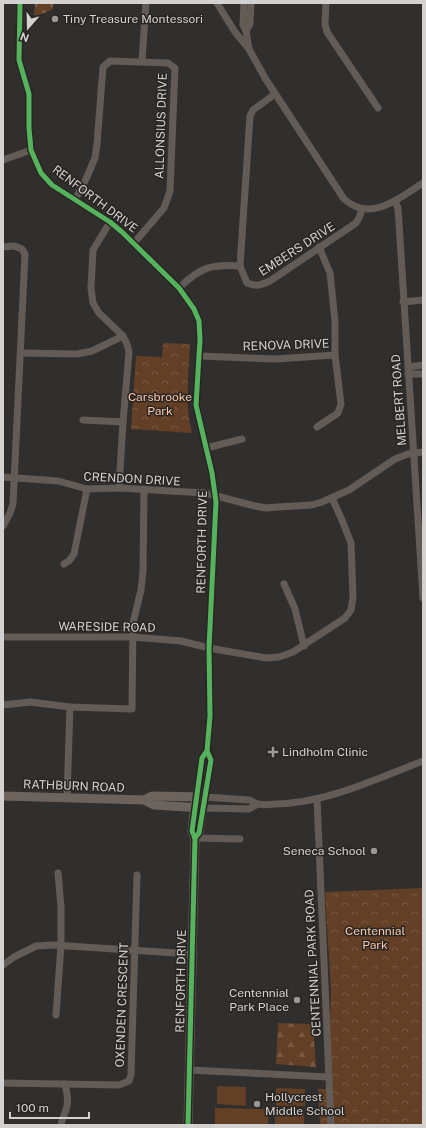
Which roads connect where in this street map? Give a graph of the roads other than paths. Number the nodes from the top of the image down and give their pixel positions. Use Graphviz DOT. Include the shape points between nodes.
graph roads {
  1 [pos="20,3"];
  2 [pos="146,3"];
  3 [pos="217,3"];
  4 [pos="244,3"];
  5 [pos="251,3"];
  6 [pos="326,3"];
  7 [pos="246,31"];
  8 [pos="235,32"];
  9 [pos="249,50"];
  10 [pos="142,61"];
  11 [pos="275,94"];
  12 [pos="378,108"];
  13 [pos="31,150"];
  14 [pos="3,160"];
  15 [pos="423,183"];
  16 [pos="75,200"];
  17 [pos="395,201"];
  18 [pos="362,209"];
  19 [pos="110,222"];
  20 [pos="134,243"];
  21 [pos="3,247"];
  22 [pos="319,247"];
  23 [pos="240,266"];
  24 [pos="179,288"];
  25 [pos="423,300"];
  26 [pos="403,302"];
  27 [pos="123,336"];
  28 [pos="20,353"];
  29 [pos="335,355"];
  30 [pos="199,356"];
  31 [pos="423,365"];
  32 [pos="408,366"];
  33 [pos="408,374"];
  34 [pos="423,374"];
  35 [pos="83,420"];
  36 [pos="123,422"];
  37 [pos="317,427"];
  38 [pos="242,439"];
  39 [pos="206,448"];
  40 [pos="423,452"];
  41 [pos="413,453"];
  42 [pos="3,477"];
  43 [pos="14,478"];
  44 [pos="119,488"];
  45 [pos="87,489"];
  46 [pos="144,489"];
  47 [pos="214,494"];
  48 [pos="332,498"];
  49 [pos="3,526"];
  50 [pos="64,564"];
  51 [pos="422,578"];
  52 [pos="284,584"];
  53 [pos="423,598"];
  54 [pos="3,637"];
  55 [pos="132,637"];
  56 [pos="304,646"];
  57 [pos="209,648"];
  58 [pos="3,705"];
  59 [pos="70,707"];
  60 [pos="423,762"];
  61 [pos="3,796"];
  62 [pos="67,797"];
  63 [pos="200,797"];
  64 [pos="144,800"];
  65 [pos="317,800"];
  66 [pos="256,805"];
  67 [pos="199,807"];
  68 [pos="195,838"];
  69 [pos="240,839"];
  70 [pos="58,873"];
  71 [pos="137,875"];
  72 [pos="61,945"];
  73 [pos="135,951"];
  74 [pos="192,954"];
  75 [pos="3,965"];
  76 [pos="56,1015"];
  77 [pos="189,1070"];
  78 [pos="329,1077"];
  79 [pos="3,1083"];
  80 [pos="65,1084"];
  81 [pos="61,1125"];
  82 [pos="188,1125"];
  83 [pos="331,1125"];
  1 -- 13 [label="street, RENFORTH DRIVE" via="19,60 29,94 28,128"];
  2 -- 10 [label="street"];
  3 -- 8 [label="street"];
  4 -- 7 [label="street" via="243,25"];
  5 -- 7 [label="street" via="250,24"];
  6 -- 12 [label="street" via="327,32"];
  7 -- 8 [label="street"];
  7 -- 9 [label="street"];
  8 -- 9 [label="street"];
  9 -- 11 [label="street"];
  10 -- 16 [label="street, ALLONSIUS DRIVE" via="110,61 102,67 95,158"];
  10 -- 20 [label="street, ALLONSIUS DRIVE" via="168,63 175,68 170,191 164,208"];
  11 -- 18 [label="street" via="344,199"];
  11 -- 23 [label="street" via="253,110 250,116"];
  13 -- 14 [label="street"];
  13 -- 16 [label="street, RENFORTH DRIVE" via="36,165 45,179"];
  15 -- 17 [label="street"];
  16 -- 19 [label="street, RENFORTH DRIVE"];
  17 -- 18 [label="street" via="378,208"];
  17 -- 26 [label="street, MELBERT ROAD" via="398,208"];
  18 -- 22 [label="street, EMBERS DRIVE" via="356,223"];
  19 -- 20 [label="street, RENFORTH DRIVE"];
  19 -- 27 [label="street" via="93,250 91,288 95,307"];
  20 -- 24 [label="street, RENFORTH DRIVE"];
  21 -- 28 [label="street" via="14,246 22,249 25,254"];
  22 -- 23 [label="street, EMBERS DRIVE" via="270,282 259,286 247,283"];
  22 -- 29 [label="street, RENOVA DRIVE" via="330,273 335,321"];
  23 -- 24 [label="street, EMBERS DRIVE" via="211,266"];
  24 -- 30 [label="street, RENFORTH DRIVE" via="194,308 199,321"];
  25 -- 26 [label="street"];
  26 -- 32 [label="street, MELBERT ROAD"];
  27 -- 28 [label="street" via="92,351 77,354"];
  27 -- 36 [label="street" via="129,352"];
  28 -- 43 [label="street"];
  29 -- 30 [label="street, RENOVA DRIVE" via="276,359"];
  29 -- 37 [label="street" via="341,408 338,413"];
  30 -- 39 [label="street, RENFORTH DRIVE" via="196,405"];
  31 -- 32 [label="street"];
  32 -- 33 [label="street, MELBERT ROAD"];
  33 -- 34 [label="street"];
  33 -- 41 [label="street, MELBERT ROAD"];
  35 -- 36 [label="street"];
  36 -- 44 [label="street"];
  38 -- 39 [label="street"];
  39 -- 47 [label="street, RENFORTH DRIVE"];
  40 -- 41 [label="street, CRENDON DRIVE"];
  41 -- 48 [label="street, CRENDON DRIVE" via="395,459"];
  41 -- 51 [label="street, MELBERT ROAD"];
  42 -- 43 [label="street, CRENDON DRIVE"];
  43 -- 45 [label="street, CRENDON DRIVE" via="58,481"];
  43 -- 49 [label="street" via="13,504"];
  44 -- 45 [label="street, CRENDON DRIVE"];
  44 -- 46 [label="street, CRENDON DRIVE"];
  45 -- 50 [label="street" via="74,554"];
  46 -- 47 [label="street, CRENDON DRIVE"];
  46 -- 55 [label="street" via="142,582"];
  47 -- 48 [label="street, CRENDON DRIVE" via="266,508 312,505"];
  47 -- 57 [label="street, RENFORTH DRIVE"];
  48 -- 56 [label="street, WARESIDE ROAD" via="350,543 353,597 351,610 344,618"];
  51 -- 53 [label="street, MELBERT ROAD"];
  52 -- 56 [label="street" via="295,609"];
  54 -- 55 [label="street, WARESIDE ROAD"];
  55 -- 57 [label="street, WARESIDE ROAD" via="181,641"];
  55 -- 59 [label="street" via="132,709"];
  56 -- 57 [label="street, WARESIDE ROAD" via="279,657 266,658"];
  57 -- 63 [label="street, RENFORTH DRIVE" via="210,716 207,751 202,758"];
  58 -- 59 [label="street" via="30,702"];
  59 -- 62 [label="street"];
  60 -- 65 [label="street, RATHBURN ROAD"];
  61 -- 62 [label="main road, RATHBURN ROAD"];
  62 -- 64 [label="main road, RATHBURN ROAD"];
  63 -- 64 [label="main road, RATHBURN ROAD" via="152,796"];
  63 -- 66 [label="street, RATHBURN ROAD" via="250,800"];
  63 -- 67 [label="main road, RENFORTH DRIVE"];
  64 -- 67 [label="main road, RATHBURN ROAD" via="154,805"];
  65 -- 66 [label="street, RATHBURN ROAD"];
  65 -- 78 [label="street, CENTENNIAL PARK ROAD"];
  66 -- 67 [label="street, RATHBURN ROAD" via="249,809"];
  67 -- 68 [label="main road, RENFORTH DRIVE" via="192,831"];
  68 -- 69 [label="street"];
  68 -- 74 [label="main road, RENFORTH DRIVE"];
  70 -- 72 [label="street"];
  71 -- 73 [label="street, OXENDEN CRESCENT"];
  72 -- 73 [label="street"];
  72 -- 75 [label="street" via="36,946"];
  72 -- 76 [label="street"];
  73 -- 74 [label="street"];
  73 -- 80 [label="street, OXENDEN CRESCENT" via="131,1075 128,1082 119,1085"];
  74 -- 77 [label="main road, RENFORTH DRIVE"];
  77 -- 78 [label="street"];
  77 -- 82 [label="main road, RENFORTH DRIVE"];
  78 -- 83 [label="street, CENTENNIAL PARK ROAD"];
  79 -- 80 [label="street, OXENDEN CRESCENT"];
  80 -- 81 [label="street" via="68,1104"];
}
